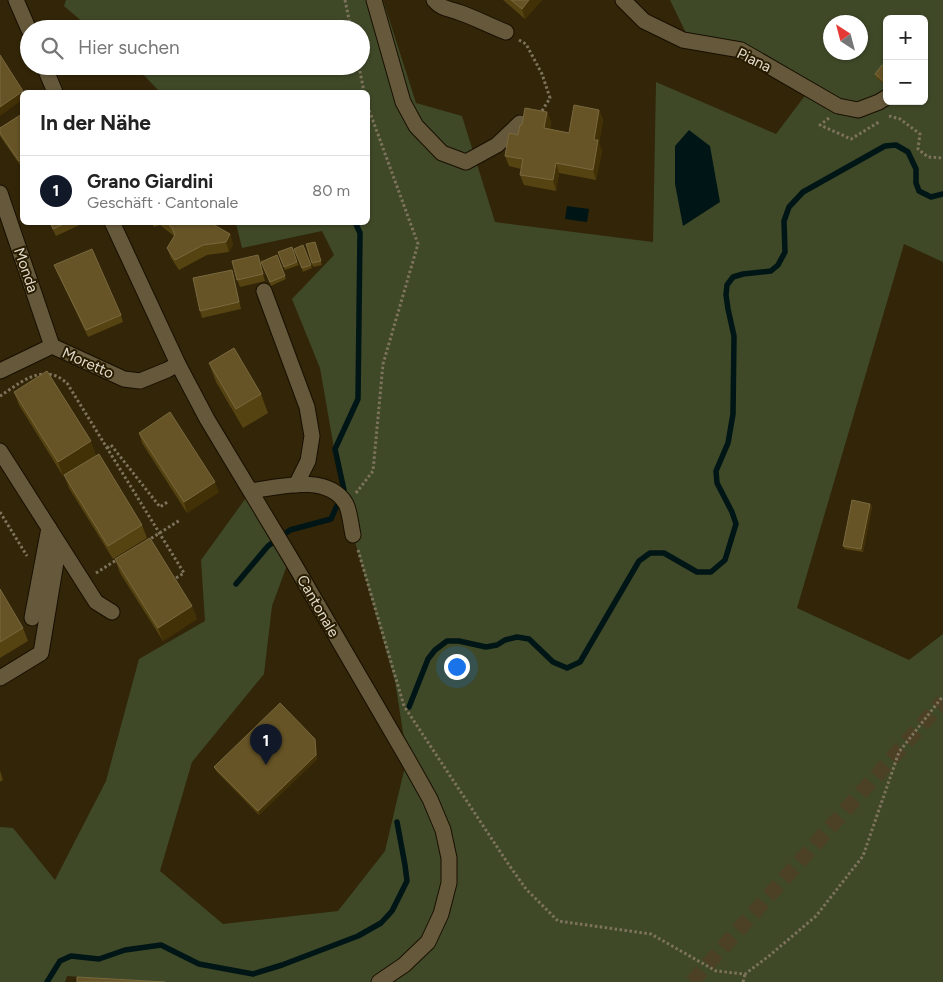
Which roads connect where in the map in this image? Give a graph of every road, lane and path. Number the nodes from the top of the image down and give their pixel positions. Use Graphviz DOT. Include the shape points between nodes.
graph roads {
  1 [pos="16,0"];
  2 [pos="346,0"];
  3 [pos="374,0"];
  4 [pos="434,0"];
  5 [pos="623,0"];
  6 [pos="25,20"];
  7 [pos="349,20"];
  8 [pos="506,32"];
  9 [pos="48,75"];
  10 [pos="361,75"];
  11 [pos="54,90"];
  12 [pos="364,90"];
  13 [pos="883,100"];
  14 [pos="370,116"];
  15 [pos="888,116"];
  16 [pos="828,120"];
  17 [pos="881,120"];
  18 [pos="520,123"];
  19 [pos="943,158"];
  20 [pos="0,194"];
  21 [pos="113,225"];
  22 [pos="264,291"];
  23 [pos="52,346"];
  24 [pos="178,364"];
  25 [pos="0,371"];
  26 [pos="0,396"];
  27 [pos="107,448"];
  28 [pos="0,451"];
  29 [pos="296,485"];
  30 [pos="251,491"];
  31 [pos="169,502"];
  32 [pos="347,506"];
  33 [pos="0,512"];
  34 [pos="180,520"];
  35 [pos="49,528"];
  36 [pos="159,534"];
  37 [pos="353,535"];
  38 [pos="144,543"];
  39 [pos="59,544"];
  40 [pos="122,557"];
  41 [pos="43,560"];
  42 [pos="107,566"];
  43 [pos="176,578"];
  44 [pos="112,612"];
  45 [pos="32,618"];
  46 [pos="0,678"];
  47 [pos="943,696"];
  48 [pos="745,974"];
  49 [pos="379,982"];
  50 [pos="743,982"];
  1 -- 6 [label="street"];
  2 -- 7 [label="path"];
  3 -- 18 [label="street" via="404,102 416,126 442,153 466,162 497,144"];
  4 -- 8 [label="street" via="447,10 457,11"];
  5 -- 13 [label="street, Piana" via="644,21 683,40 741,50 838,106 858,110"];
  8 -- 18 [label="path" via="526,44 550,98 539,116 529,117"];
  9 -- 11 [label="street"];
  10 -- 12 [label="path"];
  14 -- 32 [label="path" via="418,244 383,364 373,471"];
  15 -- 19 [label="path" via="900,119 920,134 918,149 928,157"];
  16 -- 17 [label="path" via="820,125 851,139"];
  20 -- 23 [label="street, Monda"];
  21 -- 24 [label="street, Cantonale"];
  22 -- 29 [label="street" via="308,407 312,436 308,461"];
  23 -- 24 [label="street, Moretto" via="124,379 140,381"];
  23 -- 25 [label="street, Moretto"];
  24 -- 30 [label="street, Cantonale"];
  26 -- 27 [label="path" via="28,378 42,373 55,375 67,382"];
  27 -- 31 [label="path" via="112,446 160,507"];
  27 -- 36 [label="path"];
  28 -- 35 [label="street"];
  29 -- 30 [label="street"];
  29 -- 32 [label="street" via="317,485 332,490"];
  30 -- 49 [label="street, Cantonale" via="407,758 443,830 449,858 449,884 441,914 428,942 404,965"];
  32 -- 37 [label="street"];
  33 -- 41 [label="path" via="27,557"];
  34 -- 36 [label="path"];
  35 -- 39 [label="street"];
  35 -- 41 [label="street"];
  36 -- 38 [label="path"];
  36 -- 43 [label="path" via="184,573"];
  37 -- 48 [label="path" via="404,706 526,889 558,921 651,934 716,971"];
  39 -- 44 [label="street" via="96,602"];
  39 -- 46 [label="street" via="41,653"];
  40 -- 42 [label="path"];
  41 -- 45 [label="street"];
  47 -- 48 [label="path" via="899,752 862,856 816,916"];
  48 -- 50 [label="path"];
}
